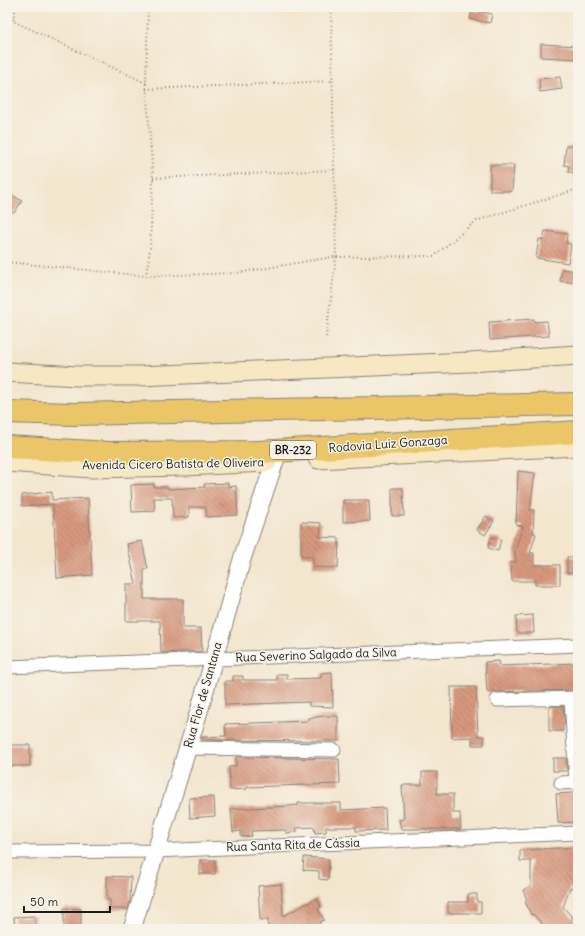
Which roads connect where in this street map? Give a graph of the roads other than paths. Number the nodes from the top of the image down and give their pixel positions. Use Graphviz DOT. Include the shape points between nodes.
graph roads {
  1 [pos="578,355"];
  2 [pos="7,372"];
  3 [pos="578,404"];
  4 [pos="7,412"];
  5 [pos="578,432"];
  6 [pos="578,446"];
  7 [pos="7,447"];
  8 [pos="275,461"];
  9 [pos="7,462"];
  10 [pos="578,644"];
  11 [pos="214,658"];
  12 [pos="7,667"];
  13 [pos="574,698"];
  14 [pos="497,700"];
  15 [pos="188,748"];
  16 [pos="334,750"];
  17 [pos="577,782"];
  18 [pos="561,783"];
  19 [pos="578,833"];
  20 [pos="156,851"];
  21 [pos="7,852"];
  22 [pos="132,929"];
  1 -- 2 [label="main road" via="147,375 78,376"];
  3 -- 4 [label="highway" via="73,414"];
  5 -- 7 [label="highway, Rodovia Luiz Gonzaga / BR-232" via="259,452 109,453"];
  6 -- 8 [label="main road, Avenida Cicero Batista de Oliveira"];
  8 -- 9 [label="main road, Avenida Cicero Batista de Oliveira" via="91,468"];
  8 -- 11 [label="street, Rua Flor de Santana" via="243,556"];
  10 -- 11 [label="street, Rua Severino Salgado da Silva"];
  11 -- 12 [label="street, Rua Severino Salgado da Silva"];
  11 -- 15 [label="street, Rua Flor de Santana"];
  13 -- 14 [label="street"];
  13 -- 17 [label="street"];
  15 -- 16 [label="street"];
  15 -- 20 [label="street, Rua Flor de Santana"];
  17 -- 18 [label="street"];
  19 -- 20 [label="street, Rua Santa Rita de Cássia"];
  20 -- 21 [label="street, Rua Santa Rita de Cássia"];
  20 -- 22 [label="street, Rua Flor de Santana"];
}
